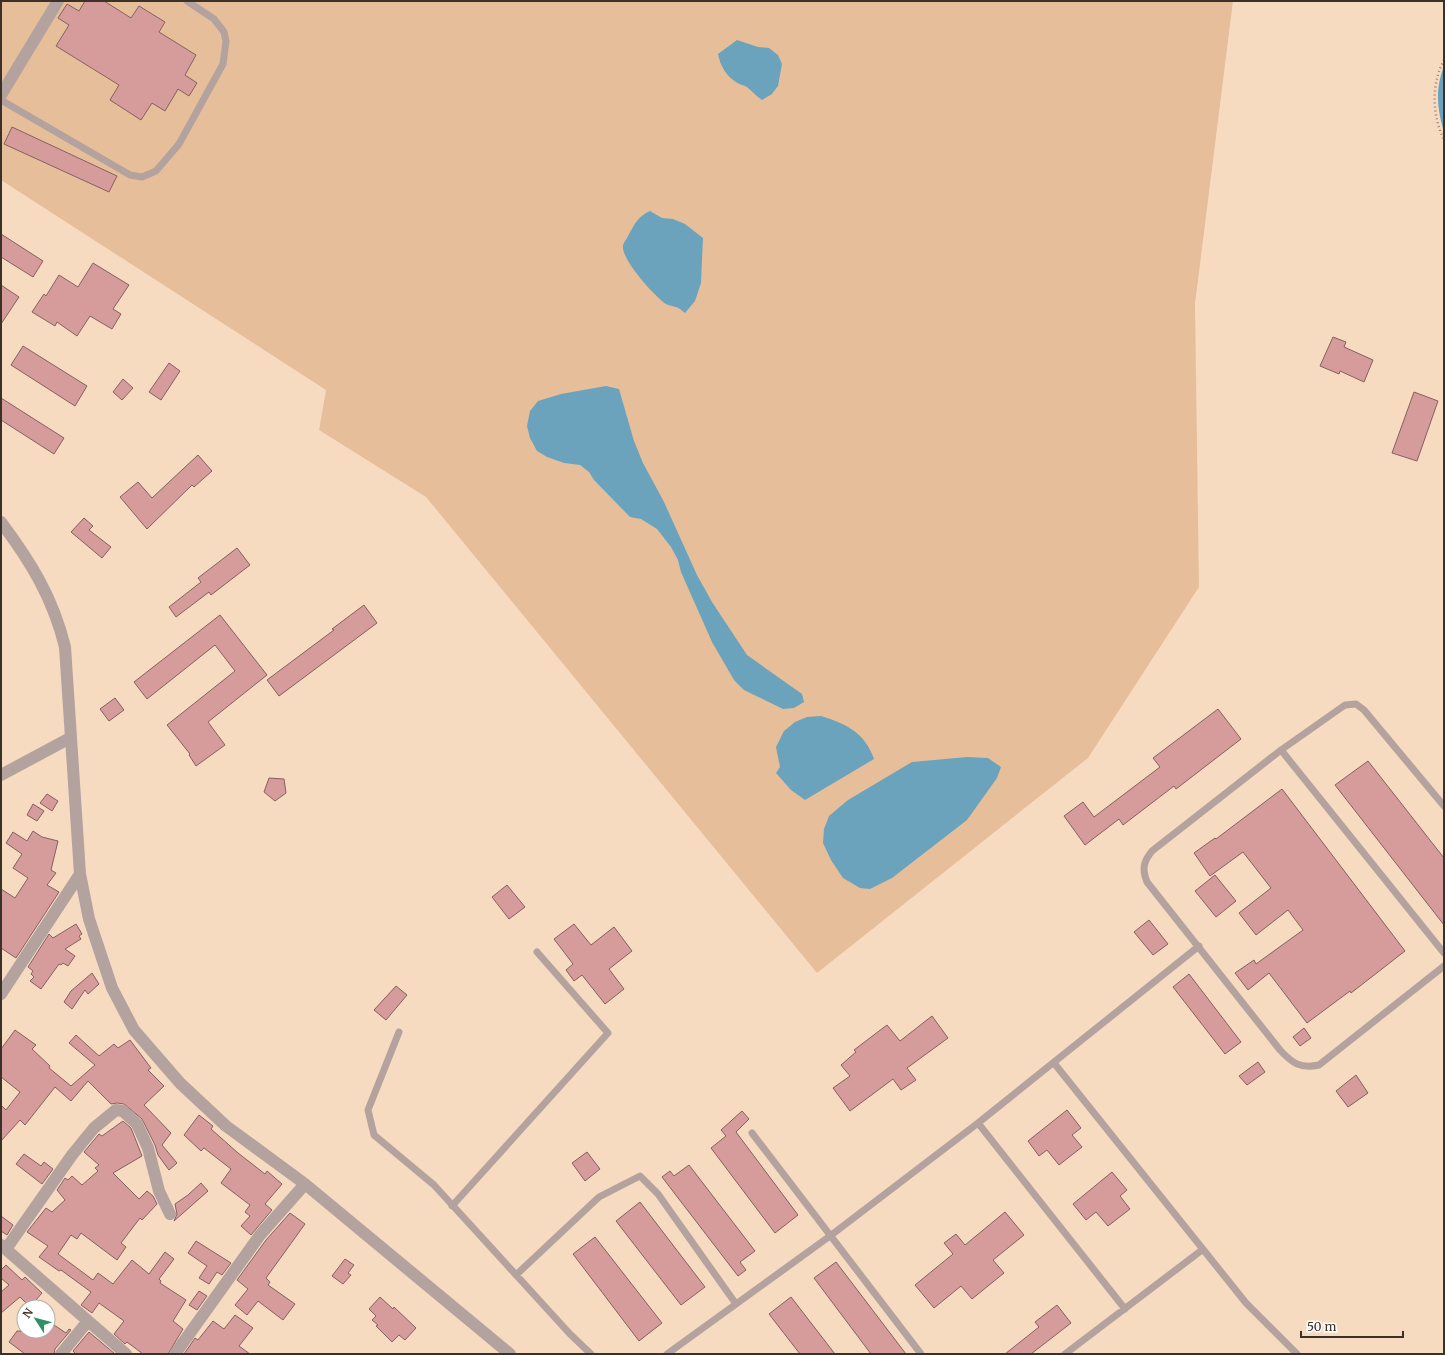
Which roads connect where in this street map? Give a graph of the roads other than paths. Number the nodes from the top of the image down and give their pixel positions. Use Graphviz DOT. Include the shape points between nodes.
graph roads {
  1 [pos="58,1"];
  2 [pos="187,1"];
  3 [pos="1,95"];
  4 [pos="1,100"];
  5 [pos="1,522"];
  6 [pos="70,738"];
  7 [pos="1280,750"];
  8 [pos="1,775"];
  9 [pos="1444,806"];
  10 [pos="80,874"];
  11 [pos="1199,946"];
  12 [pos="537,952"];
  13 [pos="1444,953"];
  14 [pos="1444,966"];
  15 [pos="1,994"];
  16 [pos="399,1032"];
  17 [pos="1054,1063"];
  18 [pos="978,1123"];
  19 [pos="752,1133"];
  20 [pos="305,1184"];
  21 [pos="452,1206"];
  22 [pos="170,1214"];
  23 [pos="830,1236"];
  24 [pos="1202,1250"];
  25 [pos="4,1251"];
  26 [pos="516,1274"];
  27 [pos="736,1304"];
  28 [pos="1125,1309"];
  29 [pos="88,1321"];
  30 [pos="61,1354"];
  31 [pos="126,1354"];
  32 [pos="174,1354"];
  33 [pos="510,1354"];
  34 [pos="591,1354"];
  35 [pos="667,1354"];
  36 [pos="921,1354"];
  37 [pos="1065,1354"];
  38 [pos="1297,1354"];
  1 -- 3 [label="street"];
  2 -- 4 [label="lane" via="214,19 224,32 226,41 223,64 180,144 156,171 142,177 130,175"];
  5 -- 6 [label="street" via="20,547 50,598 59,623 66,647"];
  6 -- 8 [label="street"];
  6 -- 10 [label="street"];
  7 -- 9 [label="lane" via="1344,704 1356,704 1364,710"];
  7 -- 11 [label="lane" via="1146,858 1143,866 1146,882"];
  7 -- 13 [label="lane"];
  10 -- 15 [label="street"];
  10 -- 20 [label="street" via="89,919 112,988 134,1030 180,1083 226,1126"];
  11 -- 14 [label="lane" via="1280,1050 1298,1065 1308,1067 1319,1064 1330,1056"];
  11 -- 17 [label="lane"];
  12 -- 21 [label="lane" via="608,1033"];
  16 -- 21 [label="lane" via="368,1110 374,1135 434,1185"];
  17 -- 18 [label="lane"];
  17 -- 24 [label="lane"];
  18 -- 23 [label="lane"];
  18 -- 28 [label="lane"];
  19 -- 23 [label="lane"];
  20 -- 32 [label="street" via="260,1235"];
  20 -- 33 [label="street"];
  21 -- 26 [label="lane"];
  22 -- 25 [label="street" via="159,1191 148,1148 137,1124 123,1111 116,1110 94,1128 72,1155"];
  23 -- 27 [label="lane"];
  23 -- 36 [label="lane"];
  24 -- 28 [label="lane"];
  24 -- 38 [label="lane" via="1246,1303"];
  25 -- 29 [label="street"];
  26 -- 27 [label="lane" via="599,1197 640,1176 658,1194"];
  26 -- 34 [label="lane"];
  27 -- 35 [label="lane"];
  28 -- 37 [label="lane"];
  29 -- 30 [label="street"];
  29 -- 31 [label="street"];
}
